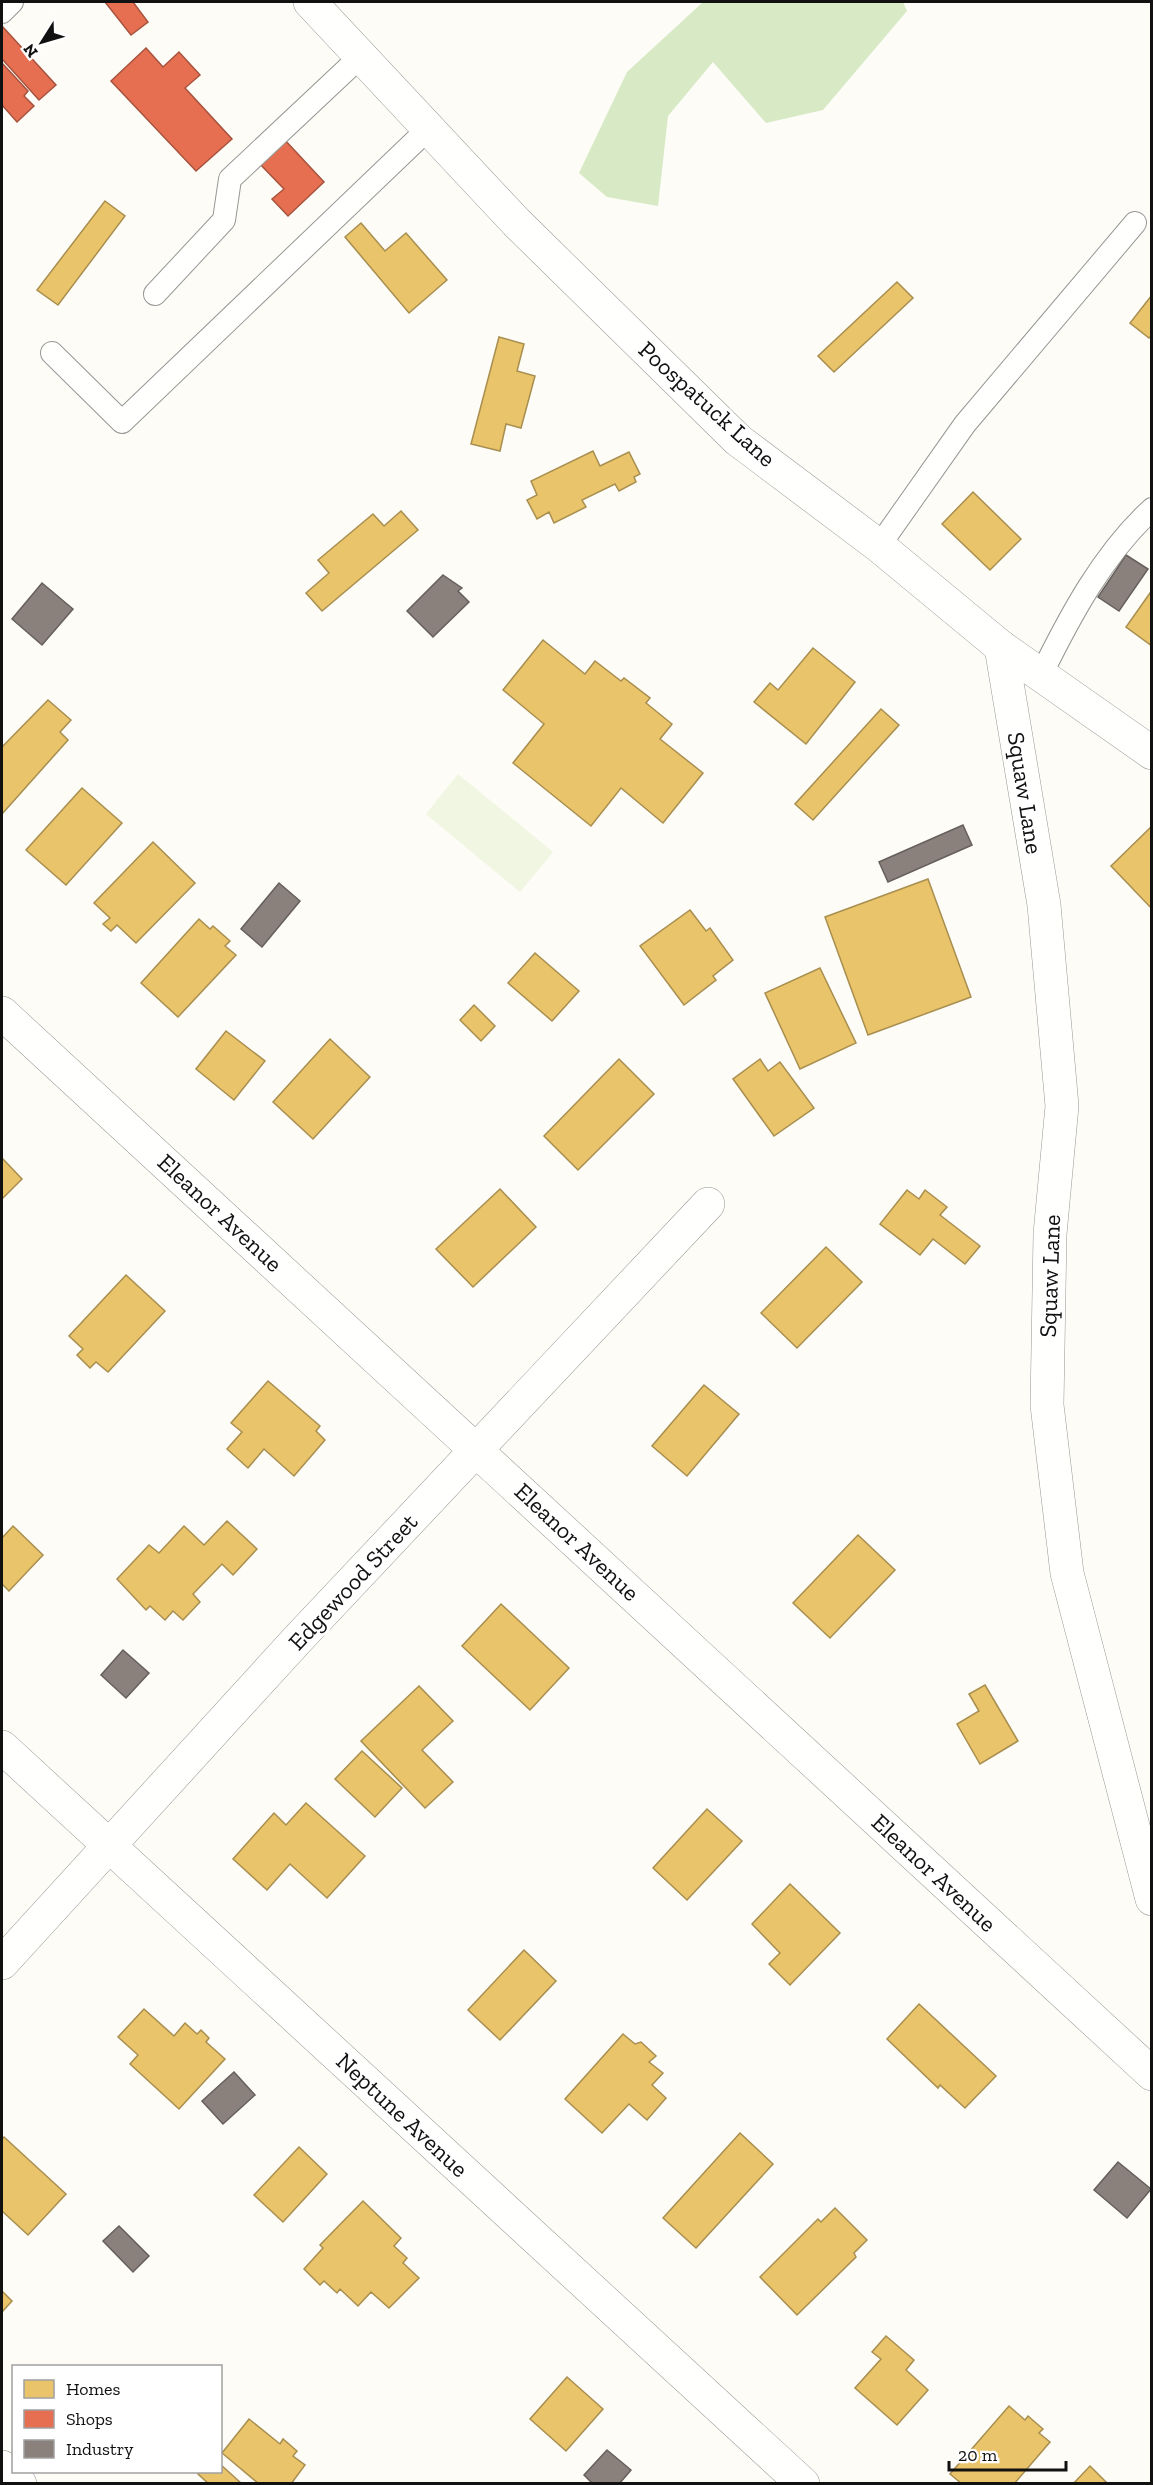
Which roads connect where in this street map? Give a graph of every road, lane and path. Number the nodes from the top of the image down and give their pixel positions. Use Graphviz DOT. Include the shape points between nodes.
graph roads {
  1 [pos="12,2"];
  2 [pos="310,2"];
  3 [pos="2,12"];
  4 [pos="361,56"];
  5 [pos="429,128"];
  6 [pos="1135,223"];
  7 [pos="155,294"];
  8 [pos="52,353"];
  9 [pos="1152,509"];
  10 [pos="879,546"];
  11 [pos="1001,647"];
  12 [pos="1041,675"];
  13 [pos="1152,753"];
  14 [pos="2,1013"];
  15 [pos="708,1204"];
  16 [pos="477,1450"];
  17 [pos="2,1747"];
  18 [pos="107,1845"];
  19 [pos="1152,1899"];
  20 [pos="2,1963"];
  21 [pos="1152,2074"];
  22 [pos="2,2467"];
  23 [pos="20,2484"];
  24 [pos="803,2484"];
  1 -- 3 [label="lane"];
  2 -- 4 [label="street, Poospatuck Lane"];
  4 -- 5 [label="street, Poospatuck Lane"];
  4 -- 7 [label="lane" via="230,179 224,220"];
  5 -- 8 [label="lane" via="122,422"];
  5 -- 10 [label="street, Poospatuck Lane" via="516,222 738,440"];
  6 -- 10 [label="lane" via="966,424"];
  9 -- 12 [label="lane" via="1134,525 1086,593"];
  10 -- 11 [label="street, Poospatuck Lane"];
  11 -- 12 [label="street, Poospatuck Lane"];
  11 -- 19 [label="street, Squaw Lane" via="1044,905 1062,1106 1050,1234 1048,1417 1067,1573"];
  12 -- 13 [label="street, Poospatuck Lane"];
  14 -- 16 [label="street, Eleanor Avenue"];
  15 -- 16 [label="street, Edgewood Street"];
  16 -- 18 [label="street, Edgewood Street"];
  16 -- 21 [label="street, Eleanor Avenue"];
  17 -- 18 [label="street, Neptune Avenue"];
  18 -- 20 [label="street, Edgewood Street"];
  18 -- 24 [label="street, Neptune Avenue"];
  22 -- 23 [label="street"];
}
